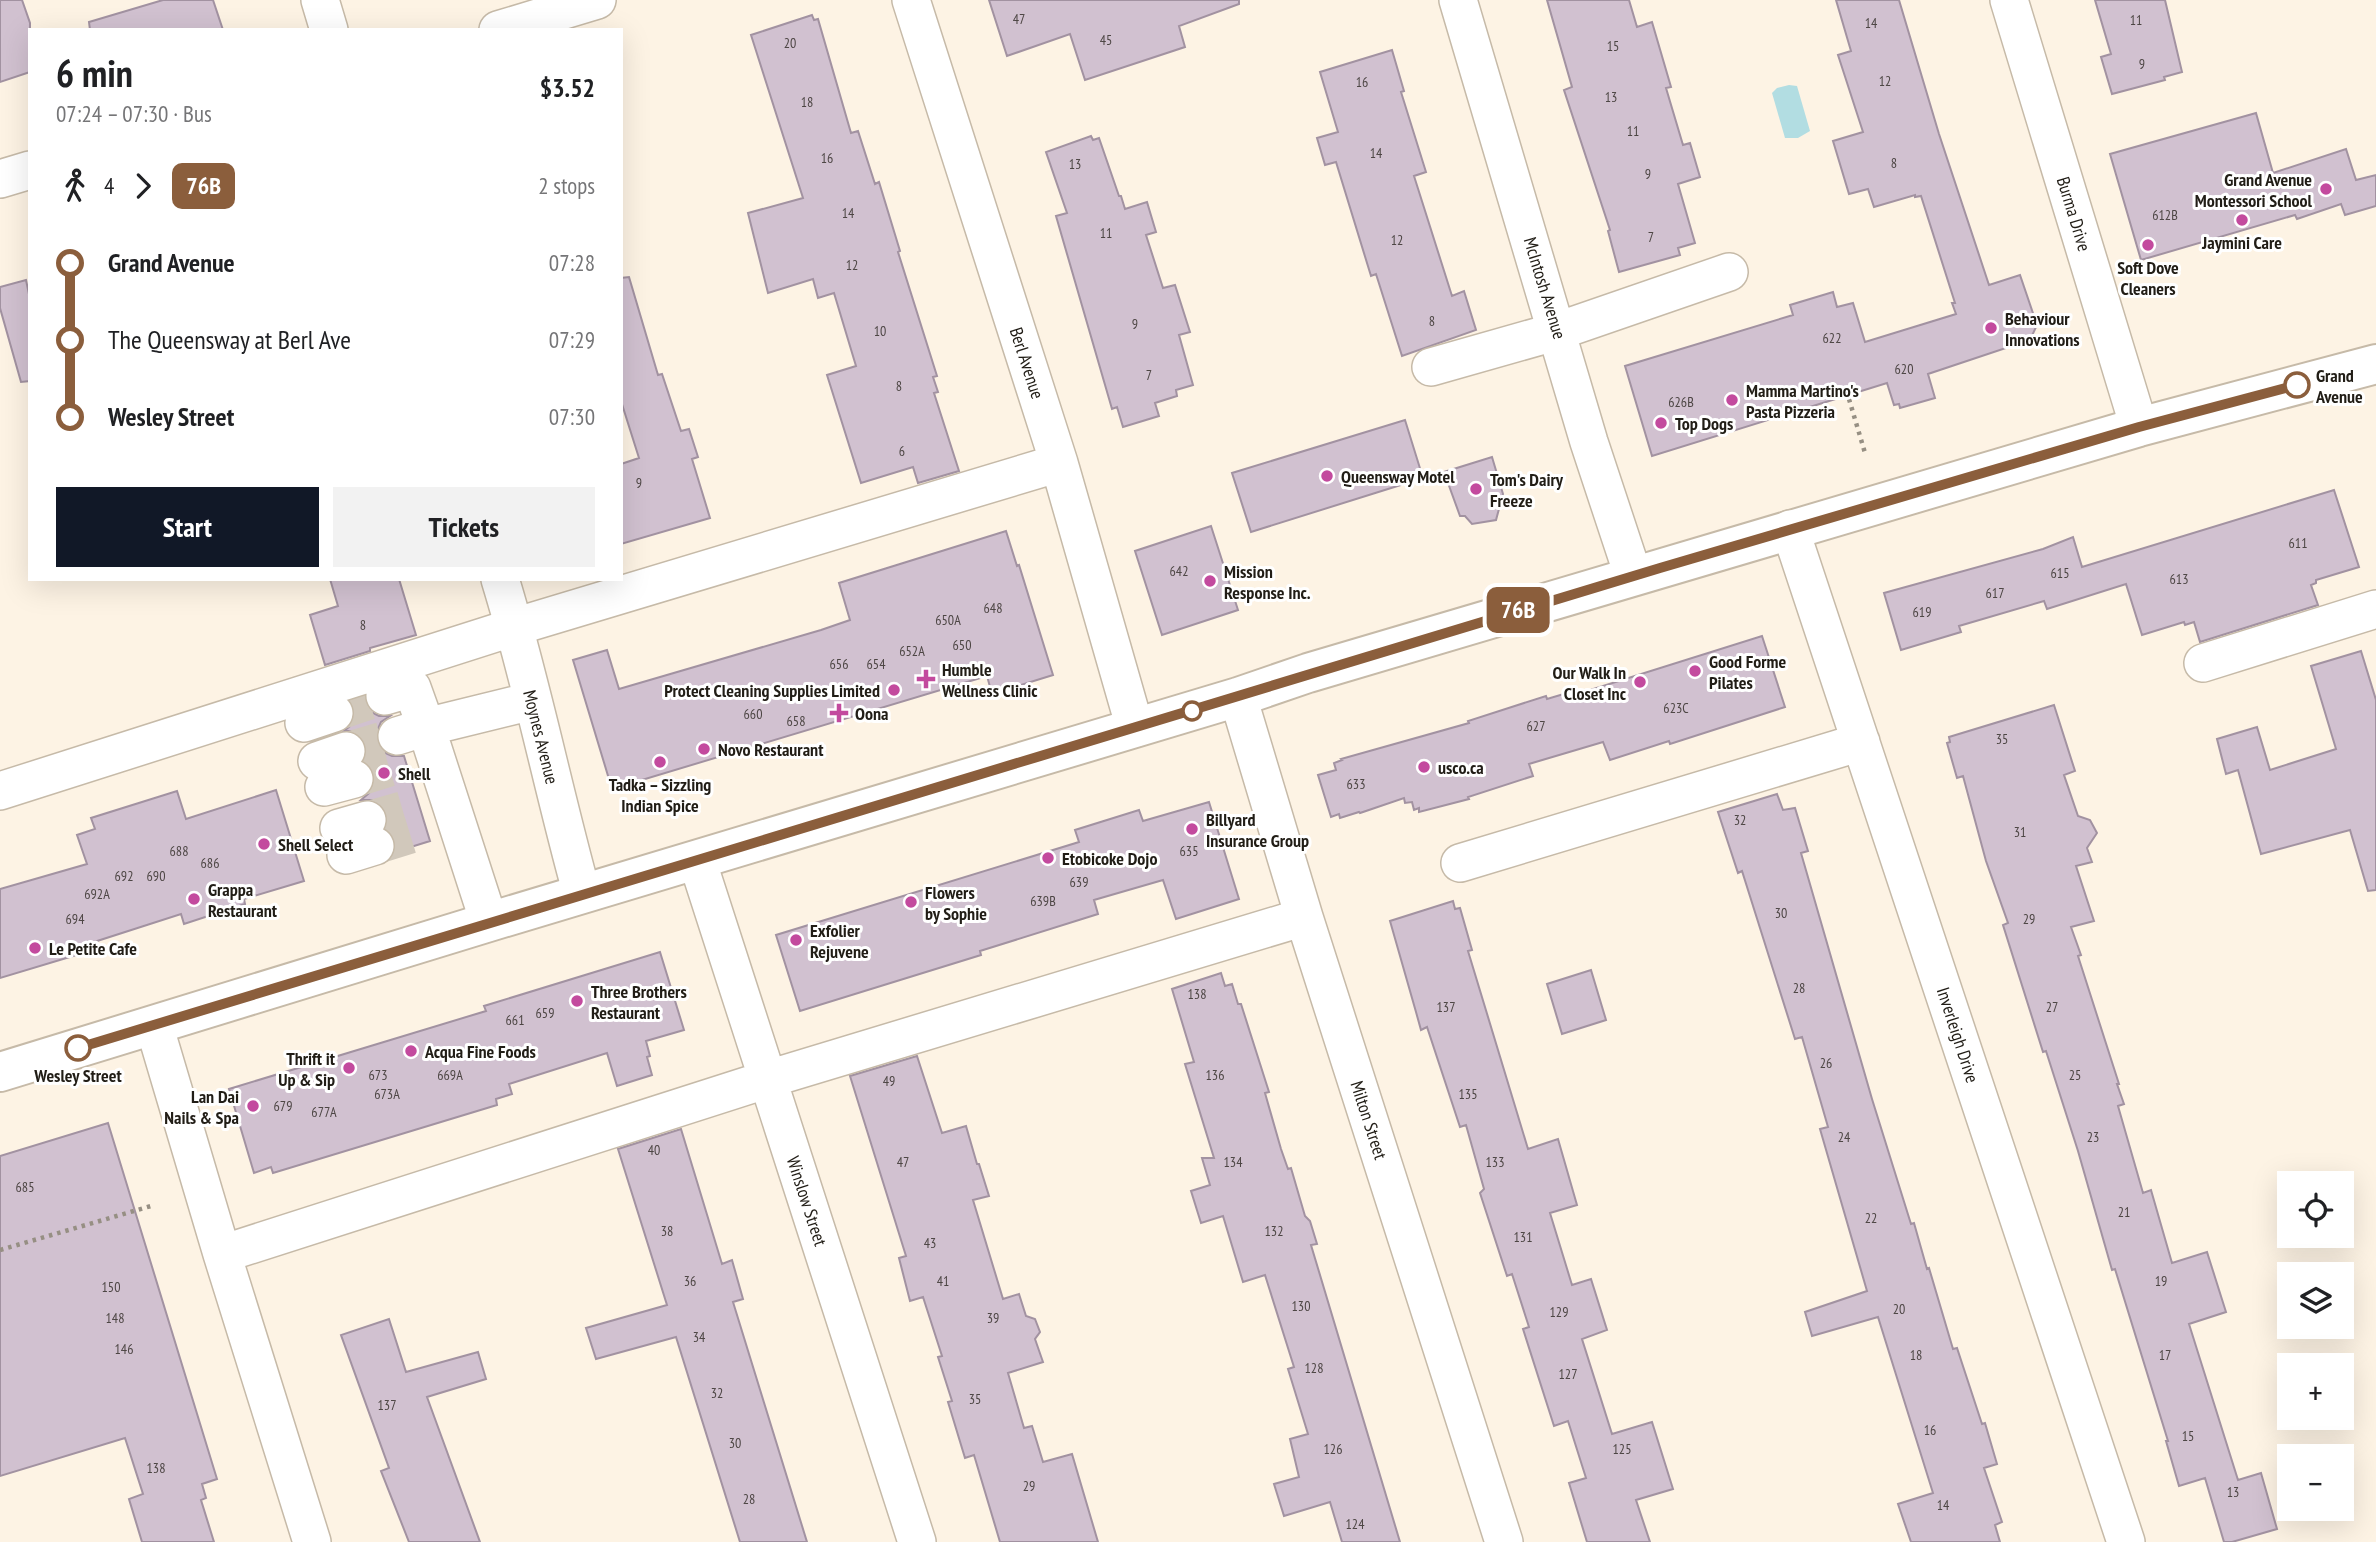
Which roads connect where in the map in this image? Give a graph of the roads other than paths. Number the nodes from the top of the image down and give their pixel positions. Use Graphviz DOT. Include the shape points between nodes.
graph roads {
  1 [pos="320,0"];
  2 [pos="597,0"];
  3 [pos="911,0"];
  4 [pos="1458,0"];
  5 [pos="2009,0"];
  6 [pos="328,28"];
  7 [pos="505,28"];
  8 [pos="28,171"];
  9 [pos="0,179"];
  10 [pos="1729,272"];
  11 [pos="1558,331"];
  12 [pos="2376,363"];
  13 [pos="1431,368"];
  14 [pos="2139,427"];
  15 [pos="1059,463"];
  16 [pos="1790,529"];
  17 [pos="1633,576"];
  18 [pos="501,581"];
  19 [pos="2376,609"];
  20 [pos="514,626"];
  21 [pos="2203,663"];
  22 [pos="385,696"];
  23 [pos="1238,697"];
  24 [pos="532,701"];
  25 [pos="1135,728"];
  26 [pos="1861,743"];
  27 [pos="416,745"];
  28 [pos="0,791"];
  29 [pos="697,860"];
  30 [pos="1460,863"];
  31 [pos="582,894"];
  32 [pos="1304,917"];
  33 [pos="489,922"];
  34 [pos="154,1025"];
  35 [pos="0,1072"];
  36 [pos="768,1079"];
  37 [pos="222,1254"];
  38 [pos="312,1542"];
  39 [pos="917,1542"];
  40 [pos="1504,1542"];
  41 [pos="2126,1542"];
  1 -- 6 [label="street"];
  2 -- 7 [label="street"];
  3 -- 15 [label="street, Berl Avenue"];
  4 -- 11 [label="street, McIntosh Avenue"];
  5 -- 14 [label="street, Burma Drive"];
  8 -- 9 [label="street"];
  10 -- 11 [label="street"];
  11 -- 13 [label="street"];
  11 -- 17 [label="street, McIntosh Avenue"];
  12 -- 14 [label="main road"];
  14 -- 16 [label="main road"];
  15 -- 20 [label="street"];
  15 -- 25 [label="street, Berl Avenue"];
  16 -- 17 [label="main road"];
  16 -- 26 [label="street, Inverleigh Drive"];
  17 -- 23 [label="main road"];
  18 -- 20 [label="street, Moynes Avenue"];
  19 -- 21 [label="street"];
  20 -- 24 [label="street, Moynes Avenue"];
  20 -- 28 [label="street"];
  22 -- 27 [label="street" via="412,688"];
  23 -- 25 [label="main road"];
  23 -- 32 [label="street, Milton Street"];
  24 -- 27 [label="street"];
  24 -- 31 [label="street, Moynes Avenue"];
  25 -- 29 [label="main road"];
  26 -- 30 [label="street"];
  26 -- 41 [label="street, Inverleigh Drive"];
  27 -- 33 [label="street" via="438,813"];
  29 -- 31 [label="main road"];
  29 -- 36 [label="street, Winslow Street"];
  31 -- 33 [label="main road"];
  32 -- 36 [label="street"];
  32 -- 40 [label="street, Milton Street"];
  33 -- 34 [label="main road"];
  34 -- 35 [label="main road"];
  34 -- 37 [label="street"];
  36 -- 37 [label="street"];
  36 -- 39 [label="street, Winslow Street"];
  37 -- 38 [label="street"];
}
